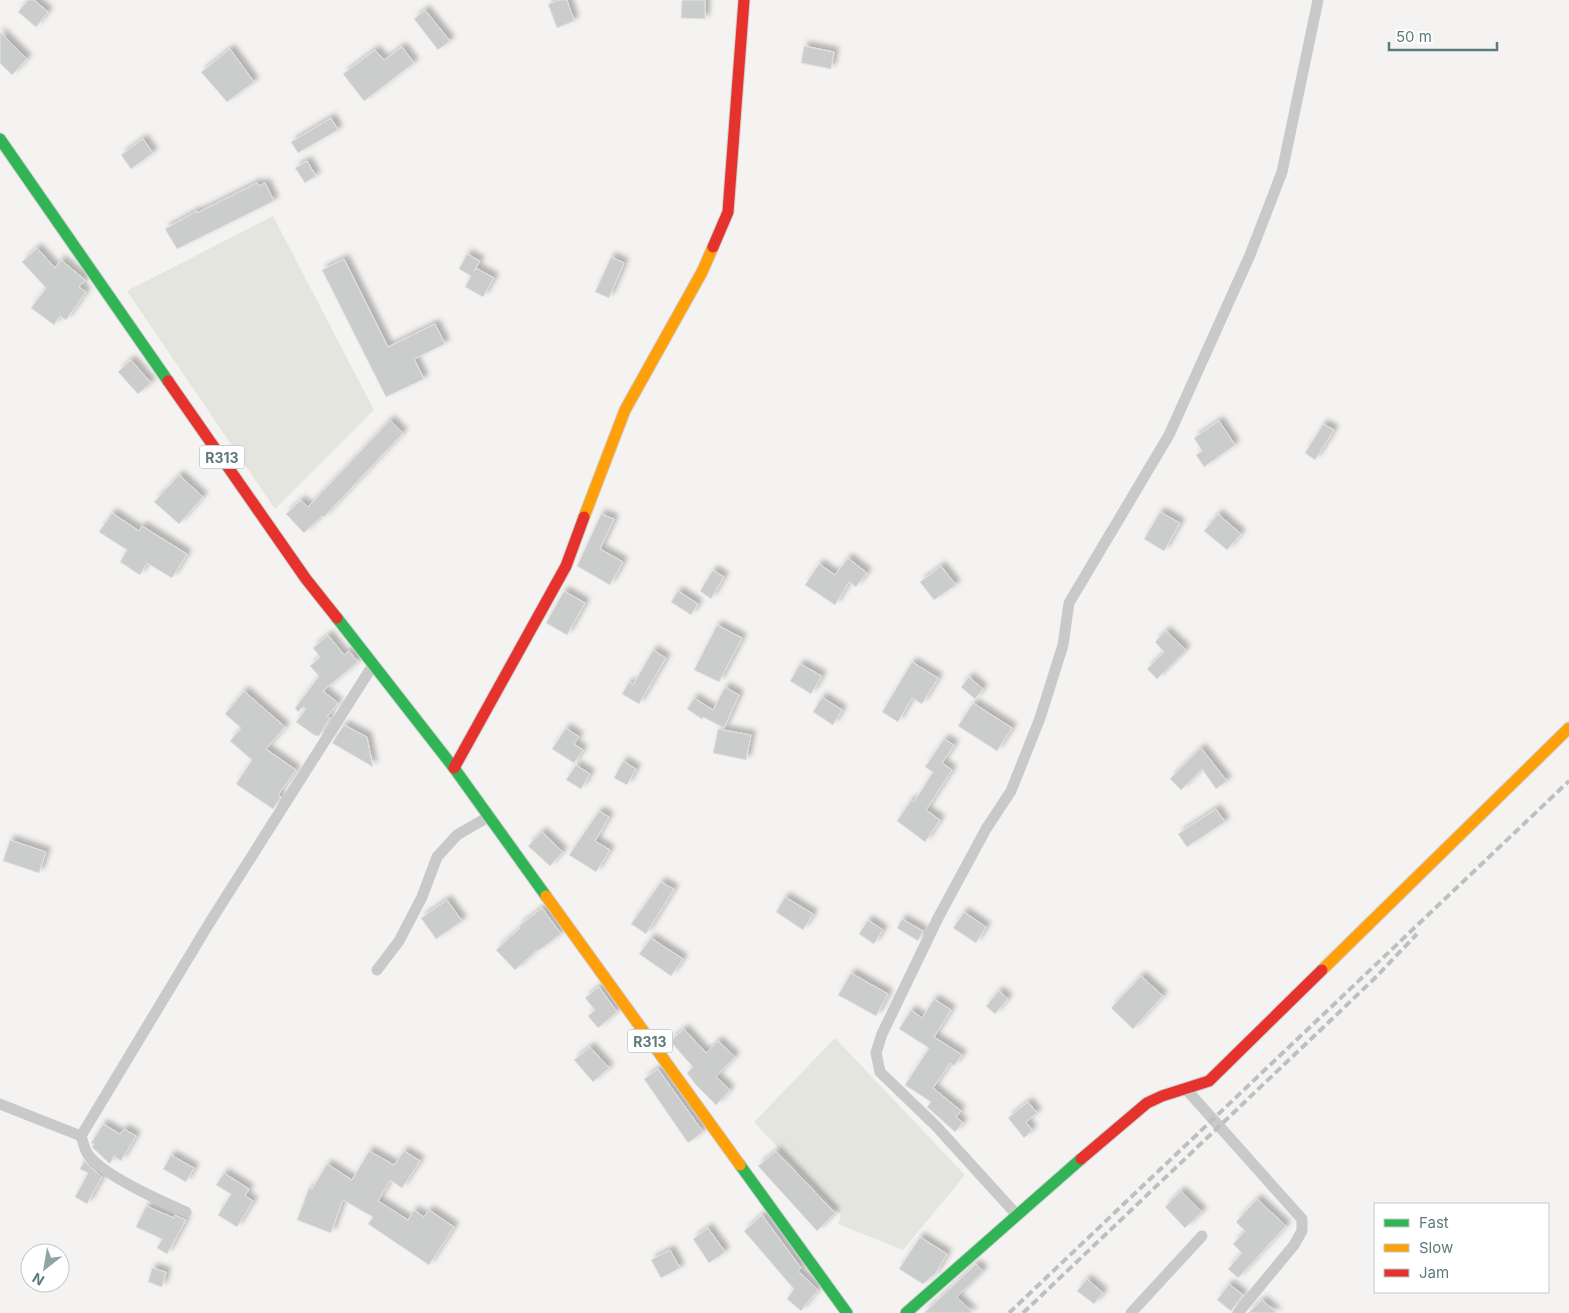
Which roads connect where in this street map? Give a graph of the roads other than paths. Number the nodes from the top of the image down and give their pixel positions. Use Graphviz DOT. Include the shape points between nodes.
graph roads {
  1 [pos="744,0"];
  2 [pos="1318,0"];
  3 [pos="0,139"];
  4 [pos="373,664"];
  5 [pos="1569,728"];
  6 [pos="454,768"];
  7 [pos="488,816"];
  8 [pos="377,970"];
  9 [pos="1186,1090"];
  10 [pos="0,1104"];
  11 [pos="81,1136"];
  12 [pos="186,1212"];
  13 [pos="1016,1214"];
  14 [pos="1202,1236"];
  15 [pos="846,1313"];
  16 [pos="906,1313"];
  17 [pos="1131,1313"];
  18 [pos="1238,1313"];
  1 -- 6 [label="street" via="728,212 702,272 625,410 566,566"];
  2 -- 13 [label="street" via="1282,172 1250,255 1169,435 1069,603 1063,645 1040,718 1011,791 938,918 876,1053 880,1072 936,1126"];
  3 -- 4 [label="street, R313" via="306,579"];
  4 -- 6 [label="street, R313"];
  4 -- 11 [label="street"];
  5 -- 9 [label="street" via="1208,1081"];
  6 -- 7 [label="street, R313"];
  7 -- 8 [label="street" via="457,835 437,856 422,897 399,941"];
  7 -- 15 [label="street, R313"];
  9 -- 13 [label="street" via="1147,1102"];
  9 -- 18 [label="street" via="1302,1219 1302,1231 1294,1244"];
  10 -- 11 [label="street"];
  11 -- 12 [label="street" via="86,1152 96,1162 141,1192"];
  13 -- 16 [label="street"];
  14 -- 17 [label="street"];
}
